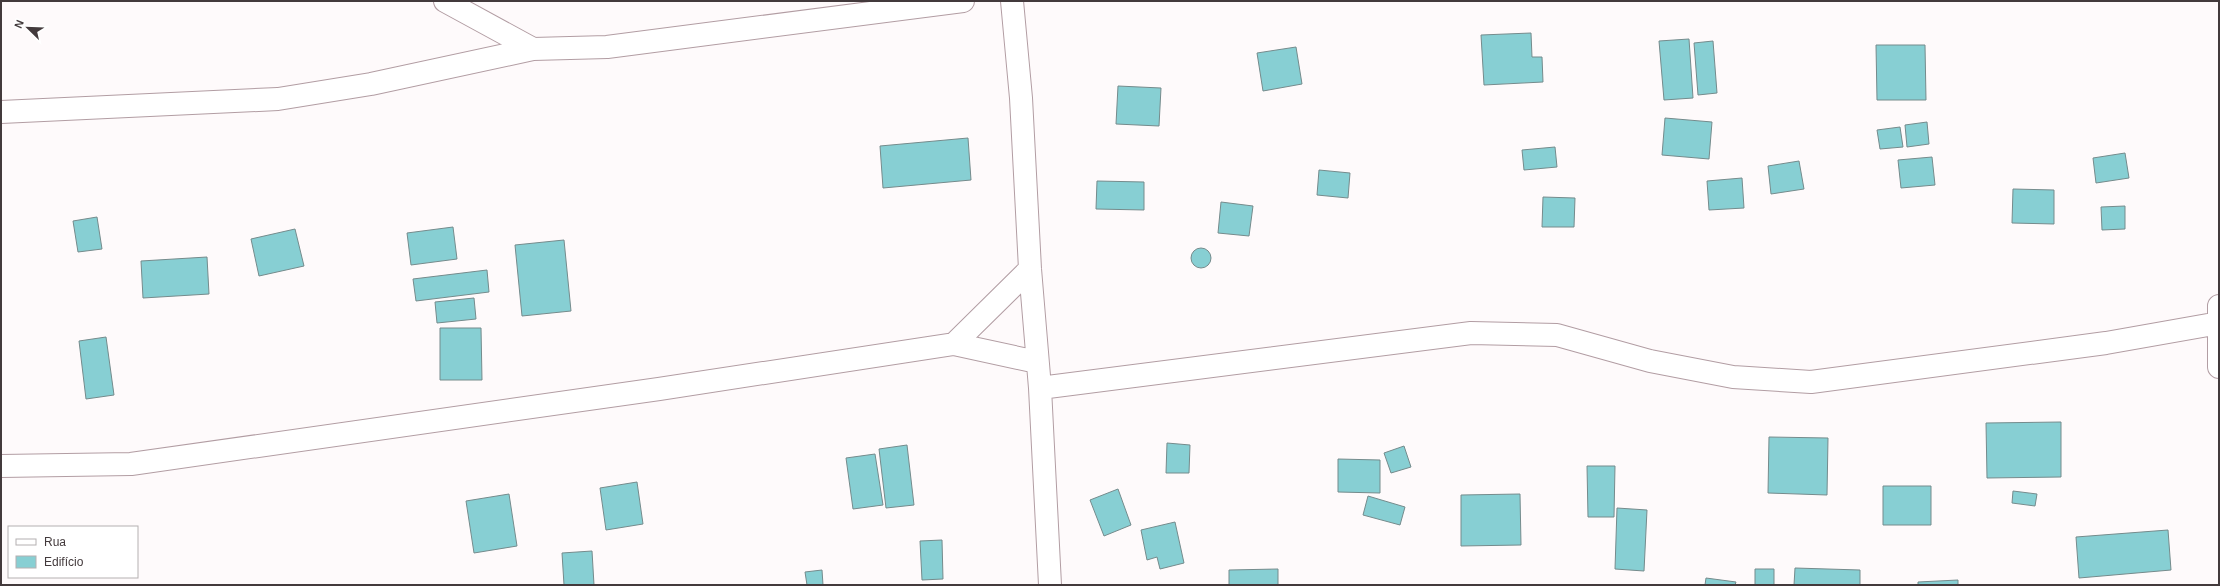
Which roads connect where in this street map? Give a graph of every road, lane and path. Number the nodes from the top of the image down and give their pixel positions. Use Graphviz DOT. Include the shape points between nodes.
graph roads {
  1 [pos="445,1"];
  2 [pos="963,1"];
  3 [pos="1012,1"];
  4 [pos="533,49"];
  5 [pos="1,112"];
  6 [pos="1030,269"];
  7 [pos="2219,317"];
  8 [pos="954,344"];
  9 [pos="1037,362"];
  10 [pos="2219,367"];
  11 [pos="1040,388"];
  12 [pos="1,466"];
  13 [pos="1050,585"];
  1 -- 4 [label="street"];
  2 -- 4 [label="street" via="607,47"];
  3 -- 6 [label="street" via="1021,98"];
  4 -- 5 [label="street" via="371,84 278,98"];
  6 -- 8 [label="street"];
  6 -- 9 [label="street"];
  7 -- 10 [label="street"];
  7 -- 11 [label="street" via="2099,344 1811,382 1734,377 1650,361 1557,335 1471,333"];
  8 -- 9 [label="street"];
  8 -- 12 [label="street" via="131,464"];
  9 -- 11 [label="street"];
  11 -- 13 [label="street"];
}
